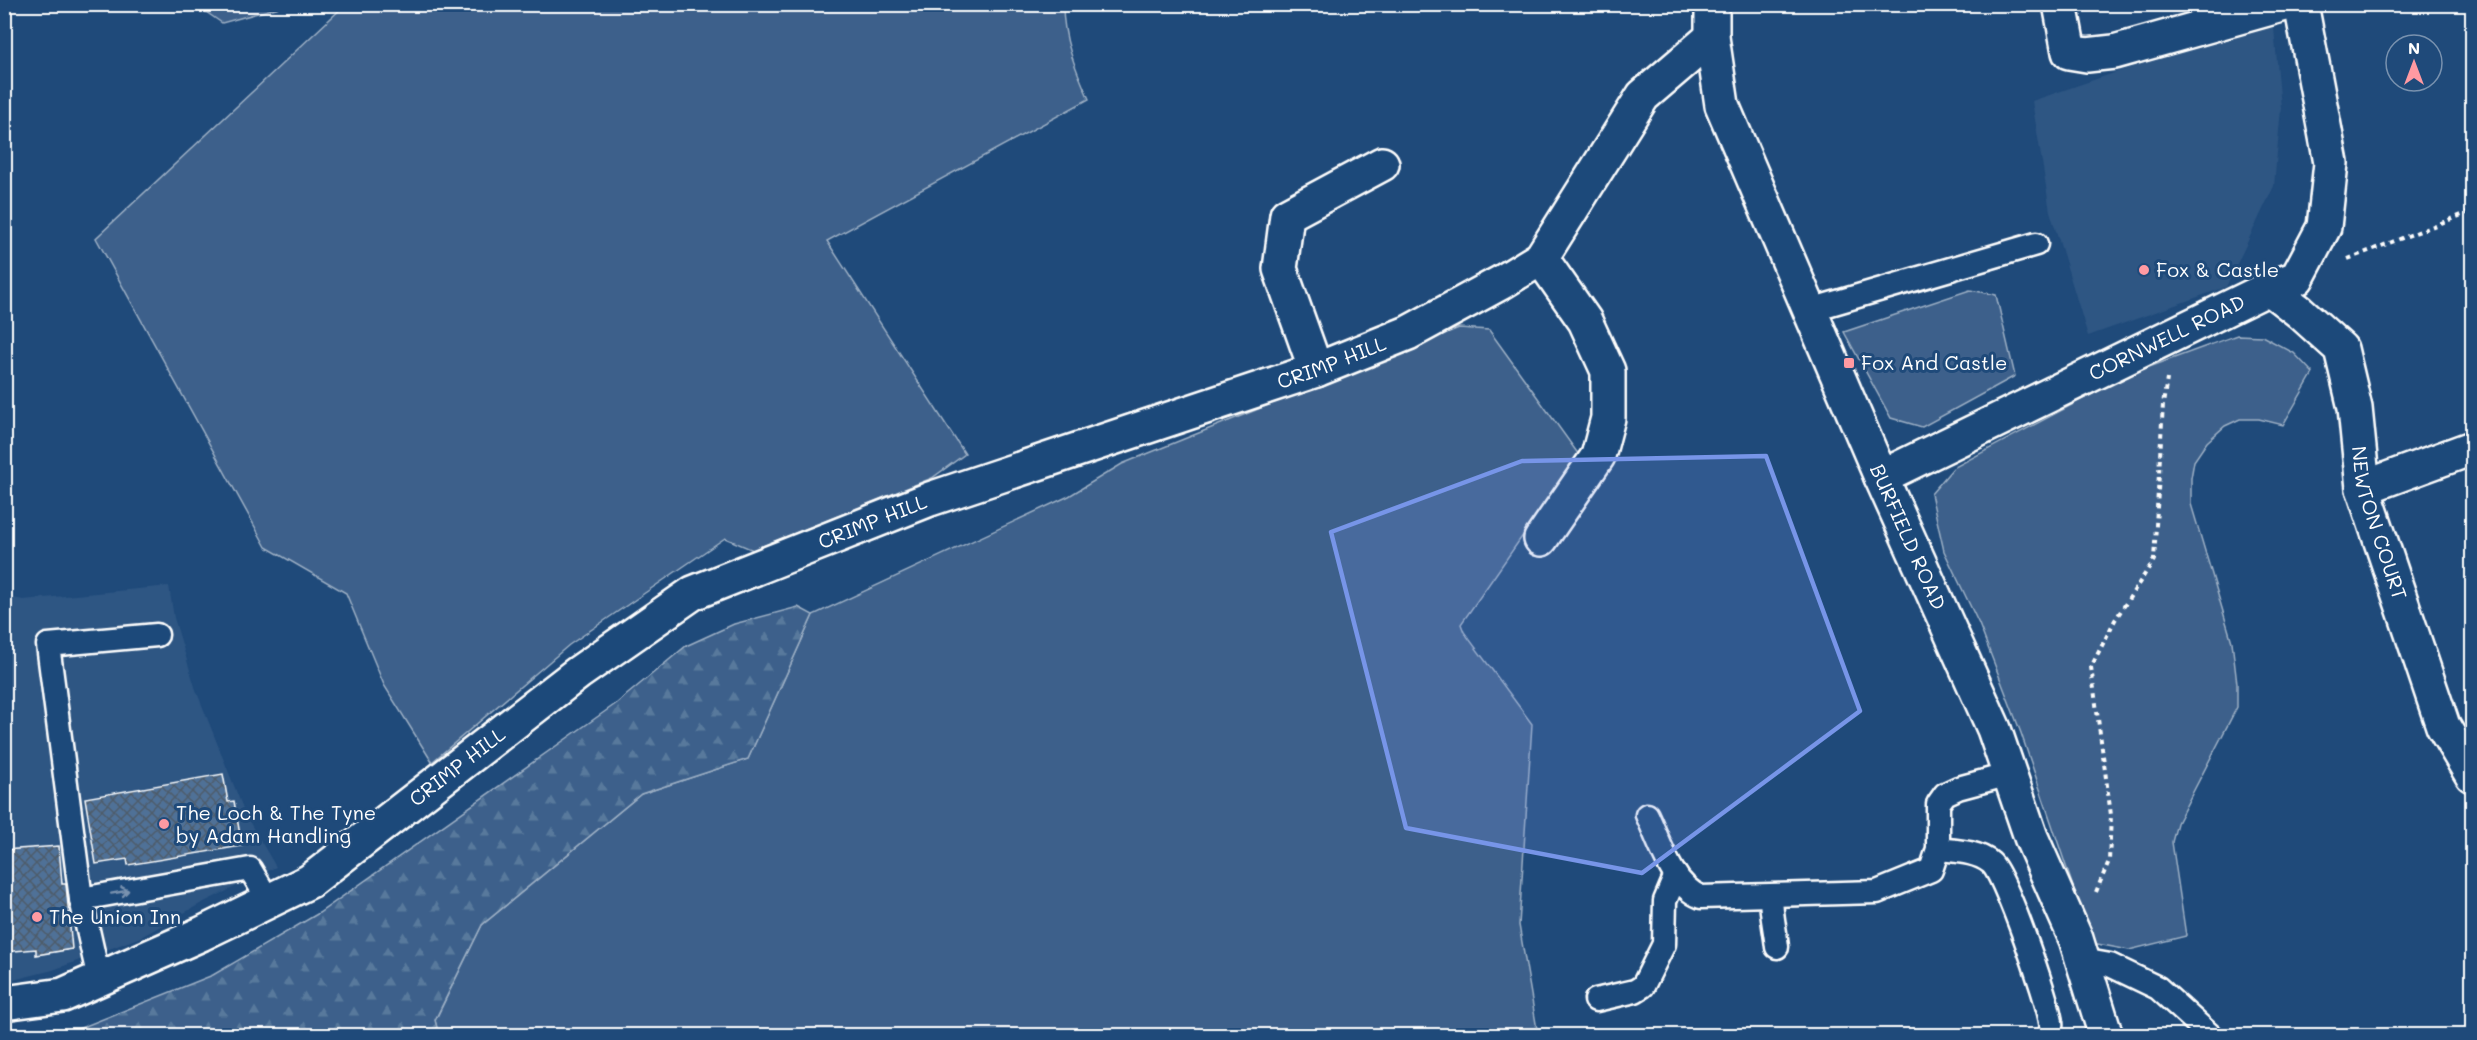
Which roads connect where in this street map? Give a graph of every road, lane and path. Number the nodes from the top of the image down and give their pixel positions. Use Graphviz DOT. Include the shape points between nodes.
graph roads {
  1 [pos="1712,4"];
  2 [pos="2060,4"];
  3 [pos="2285,4"];
  4 [pos="2301,4"];
  5 [pos="1712,37"];
  6 [pos="1382,164"];
  7 [pos="2472,212"];
  8 [pos="2036,244"];
  9 [pos="1541,258"];
  10 [pos="2283,283"];
  11 [pos="1810,310"];
  12 [pos="2176,334"];
  13 [pos="1316,370"];
  14 [pos="2472,448"];
  15 [pos="1881,477"];
  16 [pos="2363,488"];
  17 [pos="1541,539"];
  18 [pos="157,635"];
  19 [pos="2010,774"];
  20 [pos="2472,775"];
  21 [pos="1647,815"];
  22 [pos="1938,849"];
  23 [pos="1676,875"];
  24 [pos="1771,896"];
  25 [pos="81,899"];
  26 [pos="269,901"];
  27 [pos="1777,947"];
  28 [pos="2079,950"];
  29 [pos="99,979"];
  30 [pos="1596,1000"];
  31 [pos="4,1004"];
  32 [pos="2050,1035"];
  33 [pos="2106,1035"];
  34 [pos="2211,1035"];
  1 -- 5 [label="street, BURFIELD ROAD"];
  2 -- 3 [label="street" via="2069,52 2087,55 2114,52"];
  4 -- 10 [label="street" via="2331,163 2324,227"];
  5 -- 9 [label="street, CRIMP HILL" via="1643,96"];
  5 -- 11 [label="street, BURFIELD ROAD" via="1722,105"];
  6 -- 13 [label="street" via="1287,215 1280,269"];
  7 -- 10 [label="path"];
  8 -- 11 [label="lane"];
  9 -- 13 [label="street, CRIMP HILL" via="1408,333"];
  9 -- 17 [label="street" via="1585,321 1608,371 1608,418 1598,456"];
  10 -- 12 [label="street, CORNWELL ROAD"];
  10 -- 16 [label="street, NEWTON COURT" via="2300,312 2341,349 2355,408"];
  11 -- 15 [label="street, BURFIELD ROAD"];
  12 -- 15 [label="street, CORNWELL ROAD"];
  12 -- 28 [label="path" via="2163,404 2154,560 2115,620 2091,667 2111,815 2109,861"];
  13 -- 26 [label="street, CRIMP HILL" via="930,499 693,592 578,673 310,881"];
  14 -- 16 [label="street"];
  15 -- 19 [label="street, BURFIELD ROAD" via="1994,729"];
  16 -- 20 [label="street, NEWTON COURT" via="2443,726"];
  18 -- 25 [label="lane" via="48,645"];
  19 -- 22 [label="lane" via="1945,794 1938,804"];
  19 -- 28 [label="street, BURFIELD ROAD" via="2031,837"];
  21 -- 23 [label="lane"];
  22 -- 24 [label="lane" via="1931,870 1877,892"];
  22 -- 32 [label="lane" via="1975,854 1991,863 2002,878 2037,974 2052,1024"];
  23 -- 24 [label="lane" via="1690,893 1701,897"];
  23 -- 30 [label="lane" via="1665,901 1664,944 1643,986"];
  24 -- 27 [label="lane"];
  25 -- 26 [label="lane, one-way" via="250,869"];
  25 -- 29 [label="lane"];
  26 -- 29 [label="street, CRIMP HILL"];
  28 -- 33 [label="street, BURFIELD ROAD"];
  28 -- 34 [label="lane" via="2158,988"];
  29 -- 31 [label="street, CRIMP HILL" via="63,995"];
}
